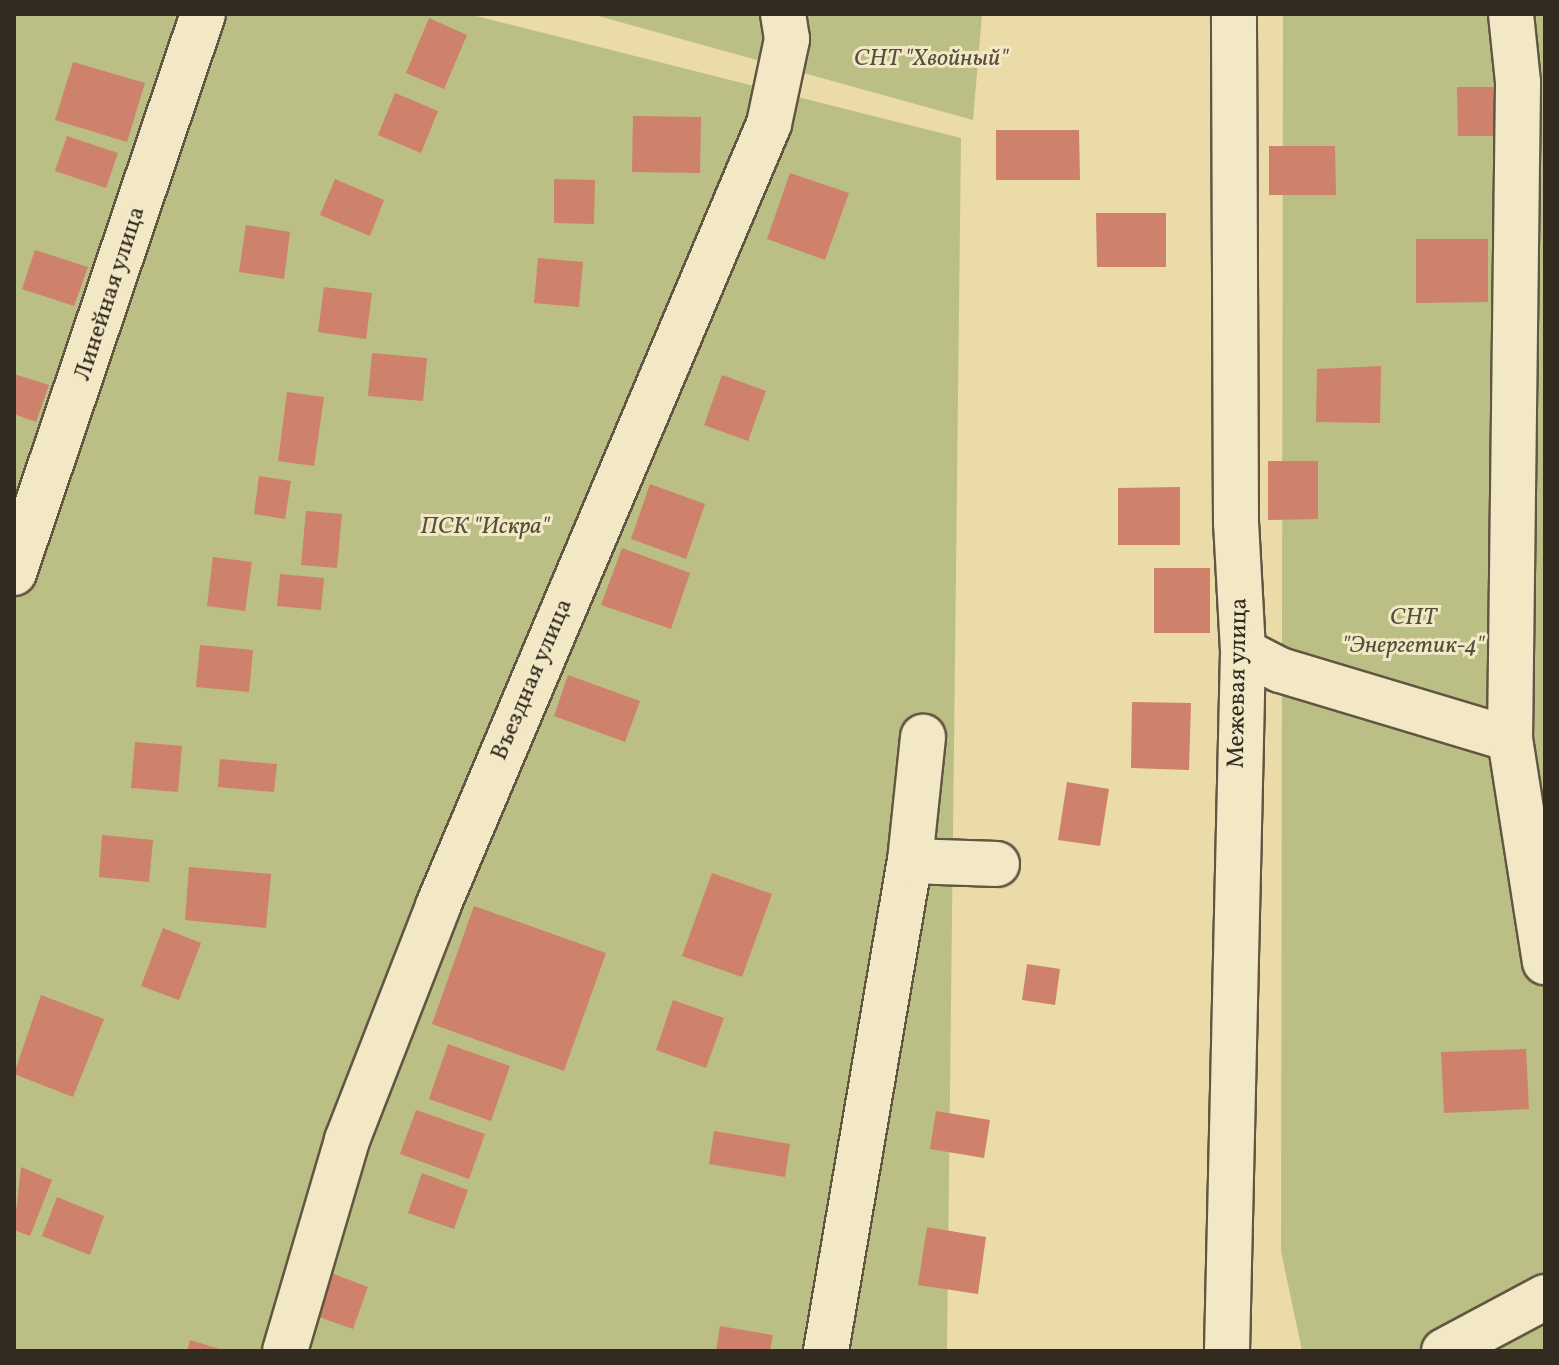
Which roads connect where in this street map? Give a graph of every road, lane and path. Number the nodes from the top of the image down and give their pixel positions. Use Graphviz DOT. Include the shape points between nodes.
graph roads {
  1 [pos="203,14"];
  2 [pos="783,14"];
  3 [pos="1234,14"];
  4 [pos="1511,14"];
  5 [pos="14,573"];
  6 [pos="1243,651"];
  7 [pos="923,737"];
  8 [pos="1510,739"];
  9 [pos="910,861"];
  10 [pos="997,864"];
  11 [pos="1545,962"];
  12 [pos="1545,1297"];
  13 [pos="285,1351"];
  14 [pos="826,1351"];
  15 [pos="1227,1351"];
  16 [pos="1444,1351"];
  1 -- 5 [label="street, Линейная улица"];
  2 -- 13 [label="street, Въездная улица" via="787,39 769,124 432,920 347,1140"];
  3 -- 6 [label="street, Межевая улица" via="1236,523"];
  4 -- 8 [label="street" via="1518,82"];
  6 -- 8 [label="street" via="1280,670"];
  6 -- 15 [label="street, Межевая улица"];
  7 -- 9 [label="street"];
  8 -- 11 [label="street"];
  9 -- 10 [label="street"];
  9 -- 14 [label="street"];
  12 -- 16 [label="street"];
}
